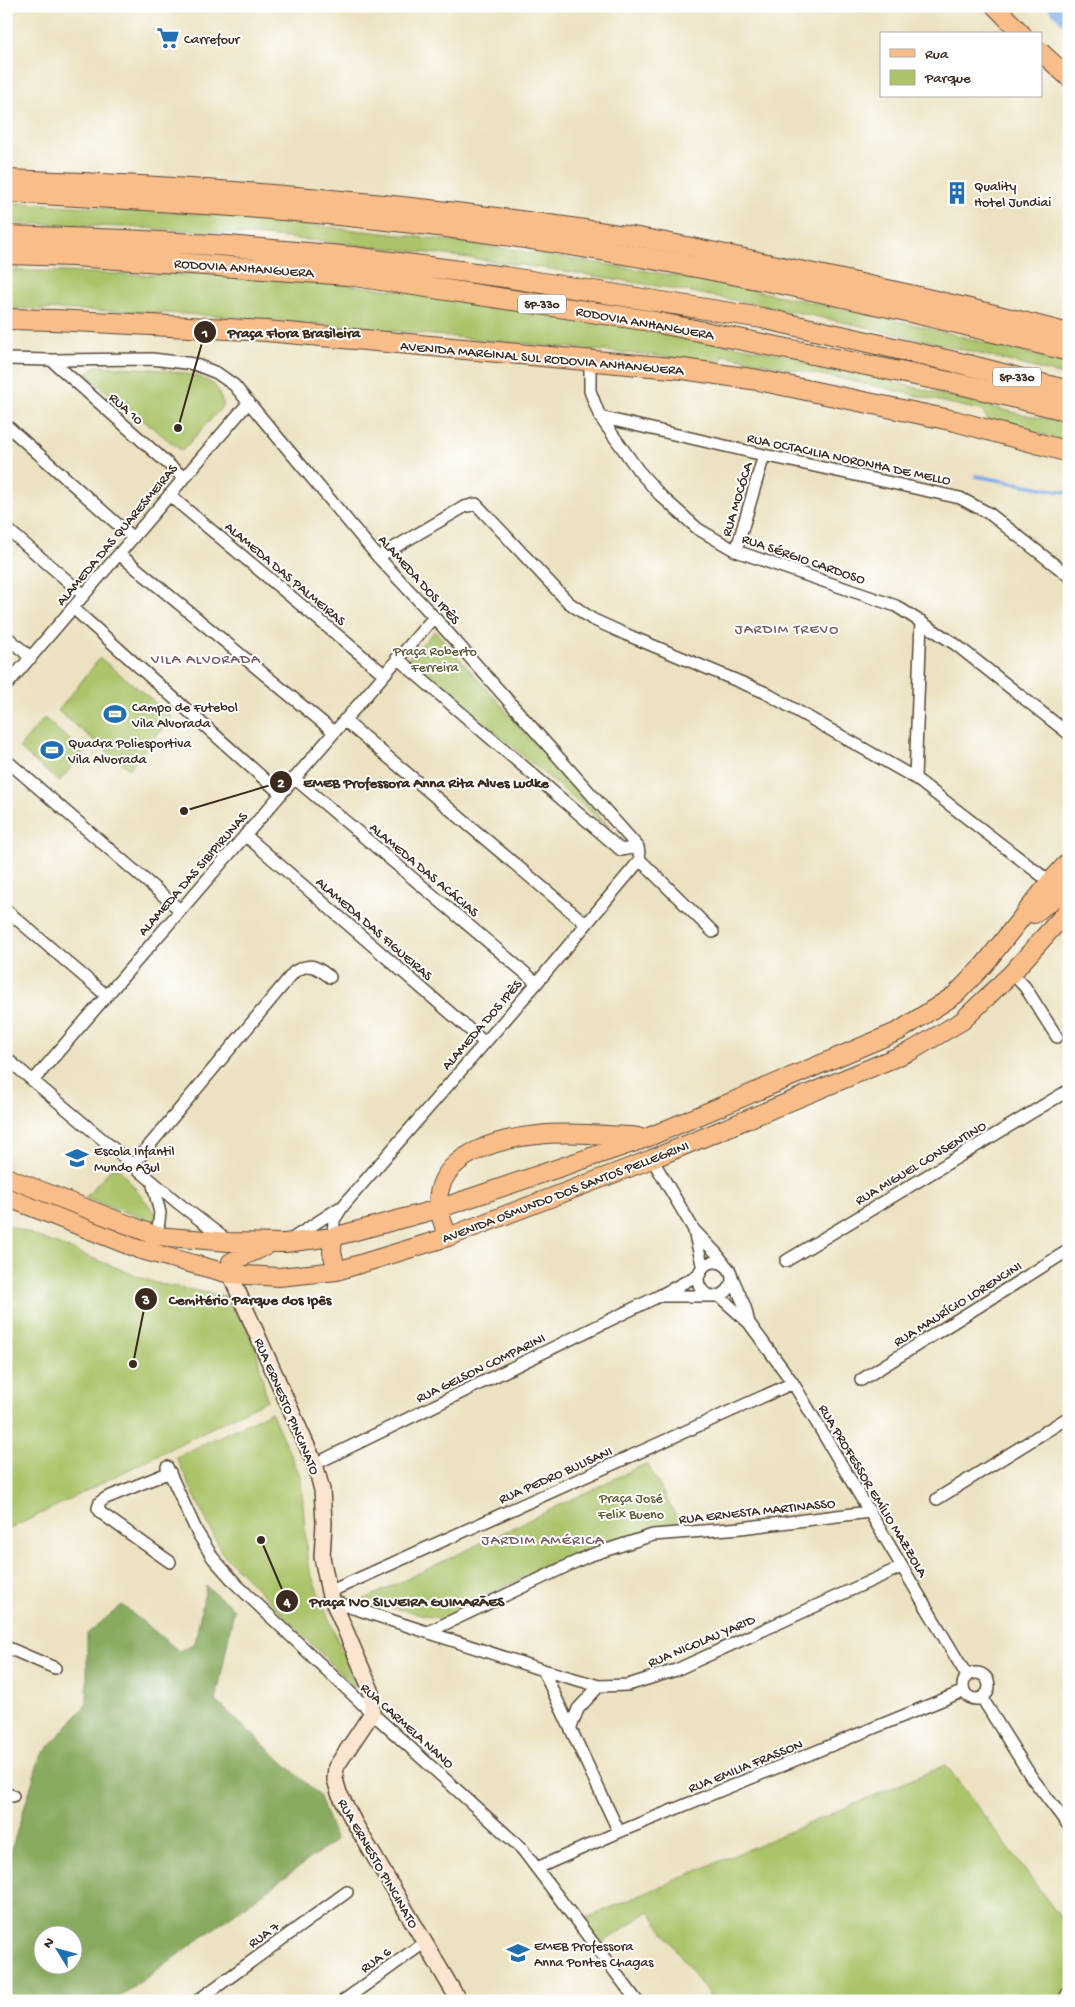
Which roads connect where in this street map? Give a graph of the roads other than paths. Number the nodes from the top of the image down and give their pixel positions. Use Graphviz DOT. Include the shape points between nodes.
graph roads {
  1 [pos="995,6"];
  2 [pos="1020,32"];
  3 [pos="1042,47"];
  4 [pos="1042,53"];
  5 [pos="1069,64"];
  6 [pos="1069,78"];
  7 [pos="6,179"];
  8 [pos="6,192"];
  9 [pos="6,236"];
  10 [pos="6,254"];
  11 [pos="6,319"];
  12 [pos="1069,332"];
  13 [pos="1069,351"];
  14 [pos="6,359"];
  15 [pos="51,360"];
  16 [pos="590,360"];
  17 [pos="1069,391"];
  18 [pos="249,402"];
  19 [pos="1069,411"];
  20 [pos="600,416"];
  21 [pos="6,425"];
  22 [pos="1069,452"];
  23 [pos="764,456"];
  24 [pos="184,478"];
  25 [pos="169,495"];
  26 [pos="6,528"];
  27 [pos="133,538"];
  28 [pos="736,551"];
  29 [pos="119,554"];
  30 [pos="378,556"];
  31 [pos="1069,576"];
  32 [pos="84,595"];
  33 [pos="73,608"];
  34 [pos="434,617"];
  35 [pos="921,621"];
  36 [pos="6,636"];
  37 [pos="31,658"];
  38 [pos="397,658"];
  39 [pos="384,674"];
  40 [pos="6,686"];
  41 [pos="344,720"];
  42 [pos="334,732"];
  43 [pos="1069,734"];
  44 [pos="6,760"];
  45 [pos="294,778"];
  46 [pos="915,778"];
  47 [pos="281,794"];
  48 [pos="245,835"];
  49 [pos="638,847"];
  50 [pos="640,860"];
  51 [pos="1069,861"];
  52 [pos="1050,882"];
  53 [pos="1069,887"];
  54 [pos="1069,909"];
  55 [pos="6,910"];
  56 [pos="180,910"];
  57 [pos="586,924"];
  58 [pos="713,932"];
  59 [pos="1000,945"];
  60 [pos="1012,973"];
  61 [pos="330,977"];
  62 [pos="536,983"];
  63 [pos="107,996"];
  64 [pos="1057,1037"];
  65 [pos="484,1043"];
  66 [pos="6,1058"];
  67 [pos="33,1081"];
  68 [pos="1069,1090"];
  69 [pos="644,1139"];
  70 [pos="652,1159"];
  71 [pos="133,1165"];
  72 [pos="6,1177"];
  73 [pos="152,1182"];
  74 [pos="6,1197"];
  75 [pos="343,1206"];
  76 [pos="438,1209"];
  77 [pos="694,1230"];
  78 [pos="157,1236"];
  79 [pos="333,1236"];
  80 [pos="448,1237"];
  81 [pos="229,1242"];
  82 [pos="279,1243"];
  83 [pos="1069,1250"];
  84 [pos="786,1261"];
  85 [pos="337,1271"];
  86 [pos="701,1271"];
  87 [pos="730,1272"];
  88 [pos="230,1274"];
  89 [pos="658,1296"];
  90 [pos="715,1296"];
  91 [pos="749,1324"];
  92 [pos="861,1380"];
  93 [pos="793,1383"];
  94 [pos="1069,1417"];
  95 [pos="315,1464"];
  96 [pos="937,1499"];
  97 [pos="869,1512"];
  98 [pos="170,1562"];
  99 [pos="902,1567"];
  100 [pos="330,1596"];
  101 [pos="428,1632"];
  102 [pos="6,1647"];
  103 [pos="55,1668"];
  104 [pos="543,1670"];
  105 [pos="967,1676"];
  106 [pos="599,1686"];
  107 [pos="964,1691"];
  108 [pos="982,1698"];
  109 [pos="372,1713"];
  110 [pos="571,1727"];
  111 [pos="1069,1826"];
  112 [pos="619,1832"];
  113 [pos="538,1868"];
  114 [pos="347,1892"];
  115 [pos="425,1942"];
  116 [pos="1069,1990"];
  117 [pos="197,2001"];
  118 [pos="343,2001"];
  119 [pos="459,2001"];
  120 [pos="638,2001"];
  121 [pos="1064,2001"];
  1 -- 2 [label="main road"];
  3 -- 5 [label="main road"];
  4 -- 6 [label="main road"];
  7 -- 12 [label="main road" via="246,192 453,212 625,235 886,287"];
  8 -- 13 [label="highway" via="238,206 437,226 534,240 770,280"];
  9 -- 17 [label="highway, RODOVIA ANHANGUERA / SP-330" via="229,246 353,257 506,277 762,318"];
  10 -- 19 [label="highway, RODOVIA ANHANGUERA / SP-330" via="348,275 650,321 964,385"];
  11 -- 16 [label="highway, AVENIDA MARGINAL SUL RODOVIA ANHANGUERA" via="266,331"];
  14 -- 15 [label="street, ALAMEDA DOS IPÊS"];
  15 -- 18 [label="street, ALAMEDA DOS IPÊS" via="152,358 194,364 217,373 234,385"];
  15 -- 24 [label="street, RUA 10"];
  16 -- 20 [label="street, RUA SÉRGIO CARDOSO" via="590,391"];
  16 -- 22 [label="highway, AVENIDA MARGINAL SUL RODOVIA ANHANGUERA" via="758,380 955,421"];
  18 -- 24 [label="street, ALAMEDA DAS QUARESMEIRAS"];
  18 -- 30 [label="street, ALAMEDA DOS IPÊS"];
  20 -- 23 [label="street, RUA OCTACILIA NORONHA DE MELLO"];
  20 -- 28 [label="street, RUA SÉRGIO CARDOSO" via="660,495 698,529"];
  21 -- 27 [label="street"];
  23 -- 28 [label="street, RUA MOCÓCA"];
  23 -- 31 [label="street, RUA OCTACILIA NORONHA DE MELLO" via="960,498 990,514"];
  24 -- 25 [label="street, ALAMEDA DAS QUARESMEIRAS"];
  25 -- 27 [label="street, ALAMEDA DAS QUARESMEIRAS"];
  25 -- 39 [label="street, ALAMEDA DAS PALMEIRAS"];
  26 -- 32 [label="street"];
  27 -- 29 [label="street, ALAMEDA DAS QUARESMEIRAS"];
  28 -- 35 [label="street, RUA SÉRGIO CARDOSO" via="896,606"];
  29 -- 32 [label="street, ALAMEDA DAS QUARESMEIRAS"];
  29 -- 42 [label="street"];
  30 -- 34 [label="street, ALAMEDA DOS IPÊS"];
  30 -- 46 [label="street" via="464,507 476,504 568,602 592,619 764,692"];
  32 -- 33 [label="street, ALAMEDA DAS QUARESMEIRAS"];
  33 -- 37 [label="street, ALAMEDA DAS QUARESMEIRAS"];
  33 -- 47 [label="street"];
  34 -- 38 [label="street, ALAMEDA DAS SIBIPIRUNAS"];
  34 -- 49 [label="street, ALAMEDA DOS IPÊS"];
  35 -- 43 [label="street, RUA SÉRGIO CARDOSO"];
  35 -- 46 [label="street"];
  36 -- 37 [label="street"];
  37 -- 40 [label="street, ALAMEDA DAS QUARESMEIRAS"];
  38 -- 39 [label="street, ALAMEDA DAS SIBIPIRUNAS"];
  38 -- 49 [label="street" via="621,850"];
  39 -- 41 [label="street, ALAMEDA DAS SIBIPIRUNAS"];
  41 -- 42 [label="street, ALAMEDA DAS SIBIPIRUNAS"];
  41 -- 57 [label="street"];
  42 -- 45 [label="street, ALAMEDA DAS SIBIPIRUNAS"];
  44 -- 56 [label="street"];
  45 -- 47 [label="street, ALAMEDA DAS SIBIPIRUNAS"];
  45 -- 62 [label="street, ALAMEDA DAS ACÁCIAS"];
  46 -- 52 [label="street"];
  47 -- 48 [label="street, ALAMEDA DAS SIBIPIRUNAS"];
  48 -- 56 [label="street, ALAMEDA DAS SIBIPIRUNAS"];
  48 -- 65 [label="street, ALAMEDA DAS FIGUEIRAS"];
  49 -- 50 [label="street"];
  50 -- 57 [label="street, ALAMEDA DOS IPÊS"];
  50 -- 58 [label="street"];
  51 -- 52 [label="main road, AVENIDA OSMUNDO DOS SANTOS PELLEGRINI"];
  52 -- 59 [label="main road, AVENIDA OSMUNDO DOS SANTOS PELLEGRINI"];
  53 -- 59 [label="main road, AVENIDA OSMUNDO DOS SANTOS PELLEGRINI"];
  54 -- 60 [label="main road, AVENIDA OSMUNDO DOS SANTOS PELLEGRINI"];
  55 -- 63 [label="street"];
  56 -- 63 [label="street, ALAMEDA DAS SIBIPIRUNAS"];
  57 -- 62 [label="street, ALAMEDA DOS IPÊS"];
  59 -- 69 [label="main road, AVENIDA OSMUNDO DOS SANTOS PELLEGRINI" via="955,995 899,1031"];
  60 -- 64 [label="street" via="1025,987"];
  60 -- 70 [label="main road, AVENIDA OSMUNDO DOS SANTOS PELLEGRINI" via="962,1021 910,1051"];
  61 -- 71 [label="street" via="316,967 305,966 294,972"];
  62 -- 65 [label="street, ALAMEDA DOS IPÊS"];
  63 -- 67 [label="street, ALAMEDA DAS SIBIPIRUNAS"];
  65 -- 75 [label="street, ALAMEDA DOS IPÊS"];
  66 -- 67 [label="street"];
  67 -- 71 [label="street"];
  68 -- 84 [label="street, RUA MIGUEL CONSENTINO"];
  69 -- 70 [label="main road"];
  69 -- 76 [label="main road, AVENIDA OSMUNDO DOS SANTOS PELLEGRINI"];
  69 -- 76 [label="main road" via="637,1136 559,1134 522,1137 490,1146 460,1160 447,1174 439,1191"];
  70 -- 77 [label="street, RUA PROFESSOR EMÍLIO MAZZOLA"];
  70 -- 80 [label="main road, AVENIDA OSMUNDO DOS SANTOS PELLEGRINI"];
  71 -- 73 [label="street"];
  72 -- 78 [label="main road, AVENIDA OSMUNDO DOS SANTOS PELLEGRINI"];
  73 -- 78 [label="street" via="160,1213"];
  73 -- 81 [label="street"];
  74 -- 88 [label="main road, AVENIDA OSMUNDO DOS SANTOS PELLEGRINI" via="138,1249"];
  75 -- 79 [label="street, ALAMEDA DOS IPÊS" via="334,1220"];
  75 -- 82 [label="street, ALAMEDA DOS IPÊS"];
  76 -- 79 [label="main road, AVENIDA OSMUNDO DOS SANTOS PELLEGRINI"];
  76 -- 80 [label="main road"];
  77 -- 86 [label="street, RUA PROFESSOR EMÍLIO MAZZOLA"];
  77 -- 87 [label="street, RUA PROFESSOR EMÍLIO MAZZOLA"];
  78 -- 81 [label="main road, AVENIDA OSMUNDO DOS SANTOS PELLEGRINI"];
  79 -- 82 [label="main road, AVENIDA OSMUNDO DOS SANTOS PELLEGRINI"];
  79 -- 85 [label="main road" via="332,1252"];
  80 -- 85 [label="main road, AVENIDA OSMUNDO DOS SANTOS PELLEGRINI"];
  81 -- 82 [label="main road, AVENIDA OSMUNDO DOS SANTOS PELLEGRINI"];
  82 -- 88 [label="main road" via="231,1262"];
  83 -- 92 [label="street, RUA MAURÍCIO LORENCINI"];
  85 -- 88 [label="main road, AVENIDA OSMUNDO DOS SANTOS PELLEGRINI" via="279,1277"];
  86 -- 87 [label="street" via="713,1263 723,1264"];
  86 -- 89 [label="street, RUA GELSON COMPARINI"];
  86 -- 90 [label="street" via="699,1284"];
  87 -- 90 [label="street" via="730,1287"];
  87 -- 91 [label="street, RUA PROFESSOR EMÍLIO MAZZOLA"];
  88 -- 95 [label="street, RUA ERNESTO PINCINATO"];
  89 -- 90 [label="street, RUA GELSON COMPARINI"];
  89 -- 95 [label="street, RUA GELSON COMPARINI"];
  90 -- 91 [label="street, RUA PROFESSOR EMÍLIO MAZZOLA"];
  91 -- 93 [label="street, RUA PROFESSOR EMÍLIO MAZZOLA"];
  93 -- 97 [label="street, RUA PROFESSOR EMÍLIO MAZZOLA"];
  93 -- 100 [label="street, RUA PEDRO BULISANI"];
  94 -- 96 [label="street"];
  95 -- 100 [label="street, RUA ERNESTO PINCINATO" via="322,1490 322,1557"];
  97 -- 99 [label="street, RUA PROFESSOR EMÍLIO MAZZOLA"];
  97 -- 101 [label="street, RUA ERNESTA MARTINASSO" via="653,1535 588,1556"];
  98 -- 109 [label="street, RUA CARMELA NANO" via="101,1513 98,1508 100,1502 169,1470 197,1532 213,1558 236,1584"];
  99 -- 105 [label="street, RUA PROFESSOR EMÍLIO MAZZOLA"];
  99 -- 106 [label="street, RUA NICOLAU YARID" via="676,1670 628,1686"];
  100 -- 101 [label="street, RUA NICOLAU YARID"];
  100 -- 109 [label="street, RUA ERNESTO PINCINATO" via="371,1690"];
  101 -- 104 [label="street, RUA NICOLAU YARID"];
  102 -- 103 [label="street"];
  104 -- 106 [label="street, RUA NICOLAU YARID"];
  104 -- 110 [label="street"];
  105 -- 107 [label="street" via="963,1683"];
  105 -- 108 [label="street" via="979,1673 987,1678 988,1692"];
  106 -- 110 [label="street" via="578,1709"];
  107 -- 108 [label="street" via="973,1699"];
  107 -- 112 [label="street, RUA EMILIA FRASSON"];
  108 -- 111 [label="street" via="1032,1778"];
  109 -- 113 [label="street, RUA CARMELA NANO" via="522,1849"];
  109 -- 115 [label="street, RUA ERNESTO PINCINATO" via="336,1766 335,1779 354,1822"];
  110 -- 112 [label="street"];
  112 -- 113 [label="street, RUA EMILIA FRASSON"];
  113 -- 120 [label="street, RUA CARMELA NANO"];
  114 -- 117 [label="street, RUA 7"];
  115 -- 118 [label="street, RUA 6"];
  115 -- 119 [label="street, RUA ERNESTO PINCINATO"];
  116 -- 121 [label="street"];
}
